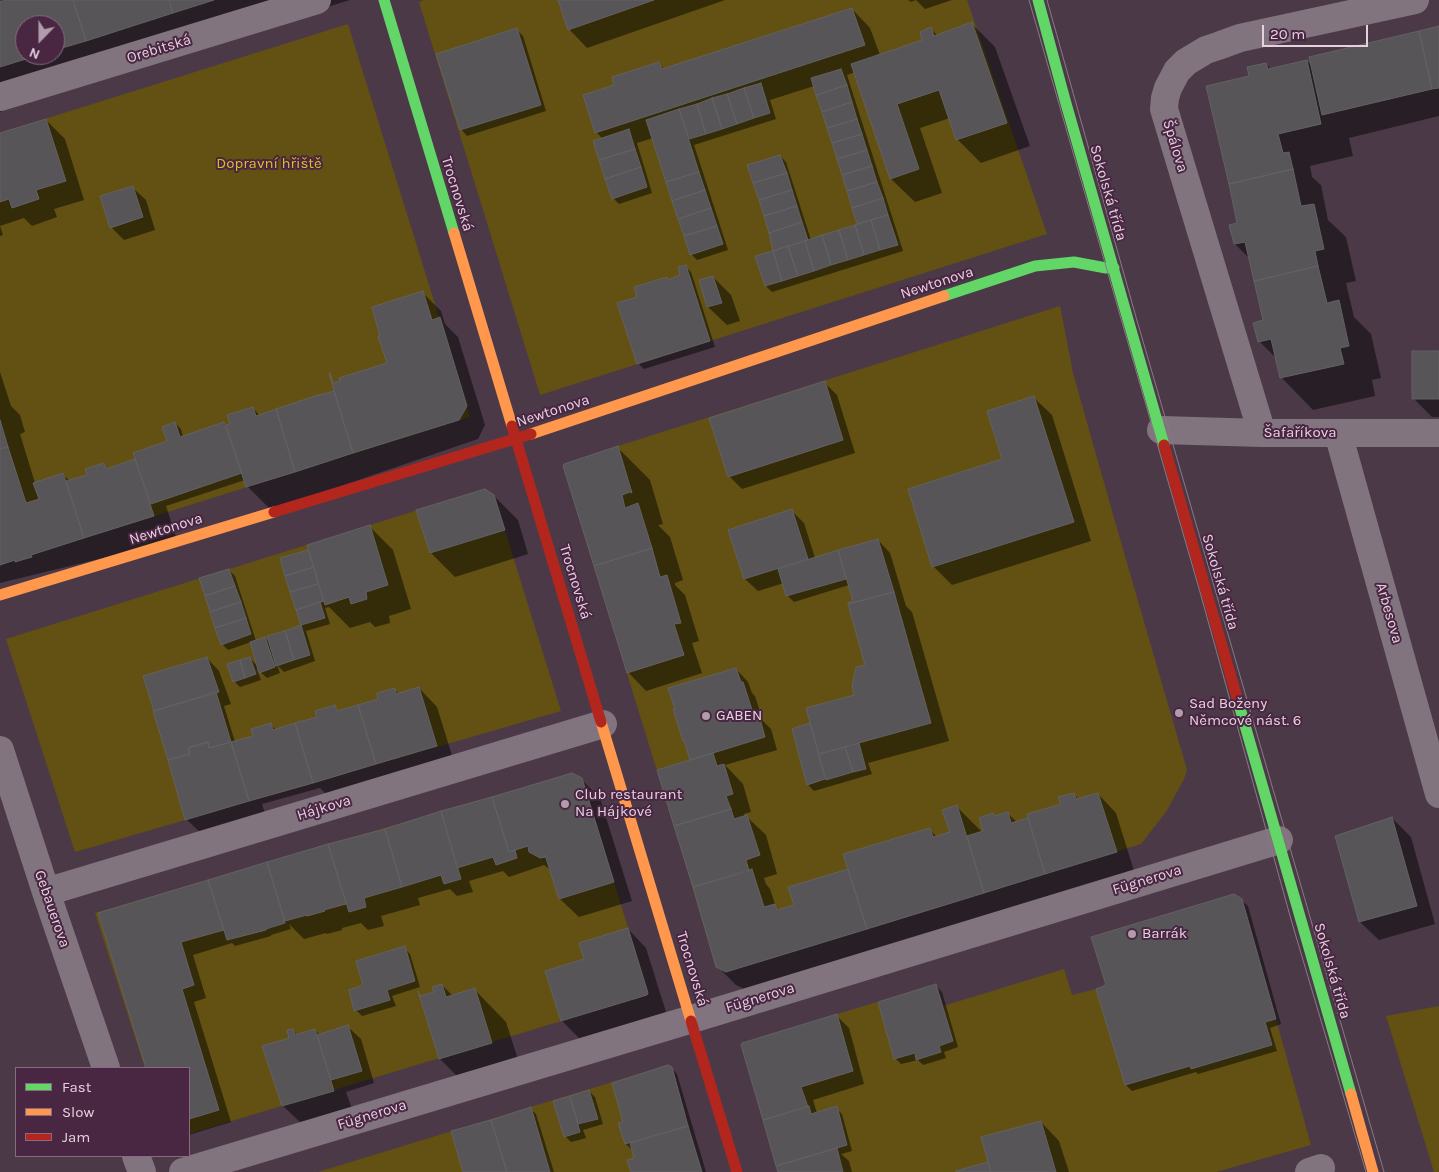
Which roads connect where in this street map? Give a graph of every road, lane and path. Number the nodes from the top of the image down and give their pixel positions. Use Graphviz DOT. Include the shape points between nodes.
graph roads {
  1 [pos="317,0"];
  2 [pos="384,0"];
  3 [pos="1038,0"];
  4 [pos="1415,0"];
  5 [pos="0,98"];
  6 [pos="1114,268"];
  7 [pos="1161,430"];
  8 [pos="1262,433"];
  9 [pos="1338,433"];
  10 [pos="1439,433"];
  11 [pos="515,439"];
  12 [pos="0,595"];
  13 [pos="603,724"];
  14 [pos="0,750"];
  15 [pos="1439,794"];
  16 [pos="1278,840"];
  17 [pos="46,892"];
  18 [pos="692,1019"];
  19 [pos="106,1067"];
  20 [pos="136,1157"];
  21 [pos="142,1172"];
  22 [pos="183,1172"];
  23 [pos="737,1172"];
  24 [pos="1373,1172"];
  1 -- 5 [label="street, Orebitská"];
  2 -- 11 [label="street, Trocnovská"];
  3 -- 6 [label="street, Sokolská třída"];
  4 -- 8 [label="street, Špálova" via="1240,38 1206,50 1177,71 1168,88 1164,109"];
  6 -- 7 [label="street, Sokolská třída"];
  6 -- 11 [label="street, Newtonova" via="1074,262 1034,266"];
  7 -- 8 [label="street, Šafaříkova"];
  7 -- 16 [label="street, Sokolská třída"];
  8 -- 9 [label="street, Šafaříkova"];
  9 -- 10 [label="street, Šafaříkova"];
  9 -- 15 [label="street, Arbesova"];
  11 -- 12 [label="street, Newtonova"];
  11 -- 13 [label="street, Trocnovská"];
  13 -- 17 [label="street, Hájkova"];
  13 -- 18 [label="street, Trocnovská"];
  14 -- 17 [label="street, Gebauerova"];
  16 -- 18 [label="street, Fügnerova"];
  16 -- 24 [label="street, Sokolská třída"];
  17 -- 19 [label="street, Gebauerova"];
  18 -- 22 [label="street, Fügnerova"];
  18 -- 23 [label="street, Trocnovská"];
  20 -- 21 [label="street"];
}
